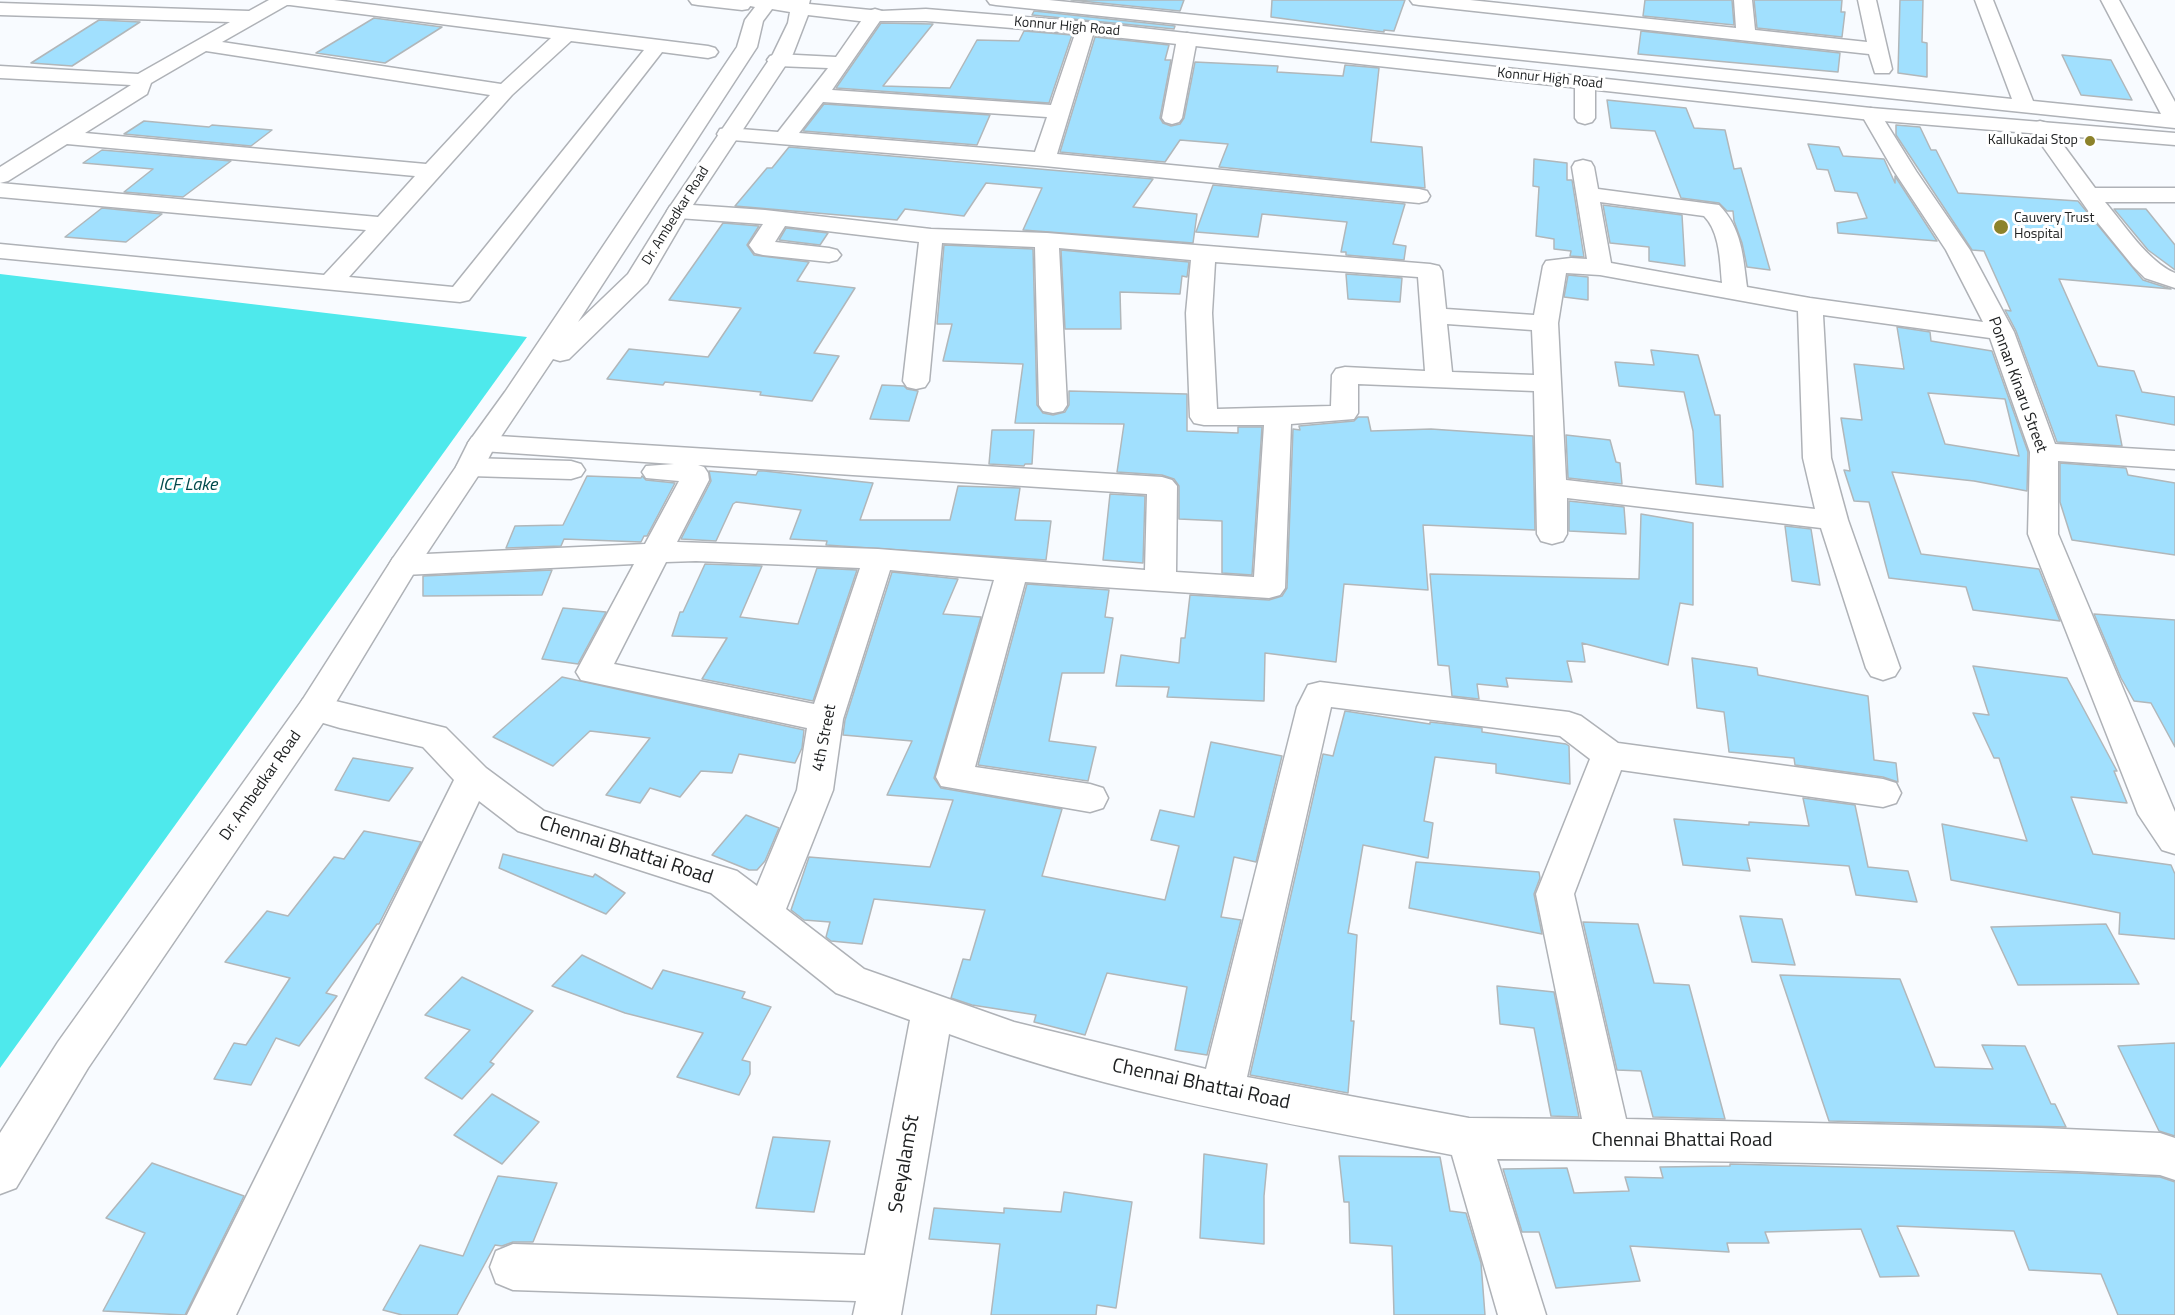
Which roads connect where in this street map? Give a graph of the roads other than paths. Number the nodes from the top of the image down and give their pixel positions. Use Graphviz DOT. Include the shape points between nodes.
graph roads {
  1 [pos="8,0"];
  2 [pos="282,0"];
  3 [pos="290,0"];
  4 [pos="698,0"];
  5 [pos="822,0"];
  6 [pos="996,0"];
  7 [pos="1743,0"];
  8 [pos="1867,0"];
  9 [pos="1984,0"];
  10 [pos="2110,0"];
  11 [pos="1430,1"];
  12 [pos="756,2"];
  13 [pos="1045,2"];
  14 [pos="801,4"];
  15 [pos="0,7"];
  16 [pos="875,15"];
  17 [pos="926,15"];
  18 [pos="251,17"];
  19 [pos="1086,28"];
  20 [pos="567,34"];
  21 [pos="1746,36"];
  22 [pos="1187,39"];
  23 [pos="203,45"];
  24 [pos="1433,45"];
  25 [pos="657,46"];
  26 [pos="1878,49"];
  27 [pos="708,52"];
  28 [pos="741,56"];
  29 [pos="776,62"];
  30 [pos="842,63"];
  31 [pos="0,72"];
  32 [pos="142,80"];
  33 [pos="1585,83"];
  34 [pos="506,91"];
  35 [pos="1887,91"];
  36 [pos="817,95"];
  37 [pos="2025,106"];
  38 [pos="1060,112"];
  39 [pos="1871,114"];
  40 [pos="1172,118"];
  41 [pos="1586,118"];
  42 [pos="2175,122"];
  43 [pos="2040,127"];
  44 [pos="728,134"];
  45 [pos="64,137"];
  46 [pos="784,138"];
  47 [pos="2175,139"];
  48 [pos="1044,159"];
  49 [pos="1583,167"];
  50 [pos="431,171"];
  51 [pos="0,176"];
  52 [pos="0,190"];
  53 [pos="1588,194"];
  54 [pos="2089,195"];
  55 [pos="2175,195"];
  56 [pos="1419,196"];
  57 [pos="678,211"];
  58 [pos="778,219"];
  59 [pos="381,224"];
  60 [pos="931,236"];
  61 [pos="1047,240"];
  62 [pos="0,251"];
  63 [pos="1203,254"];
  64 [pos="830,255"];
  65 [pos="1600,268"];
  66 [pos="2175,281"];
  67 [pos="331,282"];
  68 [pos="1735,292"];
  69 [pos="1810,306"];
  70 [pos="1433,316"];
  71 [pos="1545,323"];
  72 [pos="2001,332"];
  73 [pos="1439,379"];
  74 [pos="916,381"];
  75 [pos="1548,384"];
  76 [pos="516,396"];
  77 [pos="1053,405"];
  78 [pos="1278,417"];
  79 [pos="2044,452"];
  80 [pos="476,455"];
  81 [pos="2175,460"];
  82 [pos="1552,487"];
  83 [pos="1833,520"];
  84 [pos="1552,534"];
  85 [pos="657,554"];
  86 [pos="878,559"];
  87 [pos="404,565"];
  88 [pos="1012,571"];
  89 [pos="1160,581"];
  90 [pos="1883,668"];
  91 [pos="315,708"];
  92 [pos="826,719"];
  93 [pos="1609,755"];
  94 [pos="473,777"];
  95 [pos="1883,794"];
  96 [pos="1090,798"];
  97 [pos="2175,840"];
  98 [pos="765,915"];
  99 [pos="932,1012"];
  100 [pos="1222,1092"];
  101 [pos="1469,1138"];
  102 [pos="1609,1141"];
  103 [pos="2175,1159"];
  104 [pos="0,1173"];
  105 [pos="513,1267"];
  106 [pos="881,1297"];
  107 [pos="211,1315"];
  108 [pos="1522,1315"];
  1 -- 15 [label="street"];
  2 -- 18 [label="street"];
  3 -- 20 [label="street"];
  4 -- 12 [label="street, Konnur High Road"];
  5 -- 17 [label="street, Konnur High Road"];
  6 -- 13 [label="street"];
  7 -- 21 [label="street"];
  8 -- 26 [label="street"];
  9 -- 37 [label="street"];
  10 -- 42 [label="street"];
  11 -- 21 [label="street" via="1631,16"];
  11 -- 24 [label="street"];
  12 -- 14 [label="street, Konnur High Road"];
  12 -- 28 [label="street, Dr. Ambedkar Road" via="747,47"];
  13 -- 24 [label="street" via="1255,17"];
  14 -- 16 [label="street, Konnur High Road"];
  14 -- 29 [label="street, Dr. Ambedkar Road" via="797,22"];
  15 -- 18 [label="street"];
  16 -- 17 [label="street, Konnur High Road"];
  16 -- 30 [label="street"];
  17 -- 19 [label="street, Konnur High Road"];
  18 -- 23 [label="street"];
  19 -- 22 [label="street, Konnur High Road"];
  19 -- 38 [label="street"];
  20 -- 25 [label="street"];
  20 -- 34 [label="street"];
  21 -- 26 [label="street"];
  22 -- 33 [label="street, Konnur High Road"];
  22 -- 40 [label="street"];
  23 -- 32 [label="street"];
  23 -- 34 [label="street"];
  24 -- 35 [label="street"];
  25 -- 27 [label="street"];
  25 -- 67 [label="street" via="460,295"];
  26 -- 35 [label="street"];
  28 -- 29 [label="street"];
  28 -- 76 [label="street, Dr. Ambedkar Road"];
  29 -- 30 [label="street"];
  29 -- 44 [label="street, Dr. Ambedkar Road"];
  30 -- 36 [label="street"];
  31 -- 32 [label="street"];
  32 -- 45 [label="street" via="140,90"];
  33 -- 39 [label="street, Konnur High Road"];
  33 -- 41 [label="street"];
  34 -- 50 [label="street"];
  35 -- 37 [label="street"];
  36 -- 38 [label="street"];
  36 -- 46 [label="street"];
  37 -- 42 [label="street"];
  38 -- 48 [label="street"];
  39 -- 43 [label="street, Konnur High Road"];
  39 -- 72 [label="street, Ponnan Kinaru Street" via="1958,250"];
  43 -- 47 [label="street, Konnur High Road"];
  43 -- 54 [label="street"];
  44 -- 46 [label="street"];
  44 -- 57 [label="street, Dr. Ambedkar Road"];
  45 -- 50 [label="street"];
  45 -- 51 [label="street"];
  46 -- 48 [label="street"];
  48 -- 56 [label="street"];
  49 -- 53 [label="street"];
  50 -- 59 [label="street"];
  52 -- 59 [label="street"];
  53 -- 65 [label="street"];
  53 -- 68 [label="street" via="1711,210 1719,216 1726,232"];
  54 -- 55 [label="street"];
  54 -- 66 [label="street" via="2154,273"];
  57 -- 58 [label="street"];
  57 -- 76 [label="street, Dr. Ambedkar Road" via="638,278"];
  58 -- 60 [label="street"];
  58 -- 64 [label="street" via="761,245 763,248"];
  59 -- 67 [label="street"];
  60 -- 61 [label="street"];
  60 -- 74 [label="street"];
  61 -- 63 [label="street"];
  61 -- 77 [label="street"];
  62 -- 67 [label="street"];
  63 -- 70 [label="street" via="1430,271"];
  63 -- 78 [label="street" via="1199,312 1204,417"];
  65 -- 68 [label="street"];
  65 -- 71 [label="street" via="1555,266"];
  68 -- 69 [label="street"];
  69 -- 72 [label="street"];
  69 -- 83 [label="street" via="1817,458"];
  70 -- 71 [label="street"];
  70 -- 73 [label="street"];
  71 -- 75 [label="street"];
  72 -- 79 [label="street, Ponnan Kinaru Street"];
  73 -- 75 [label="street"];
  73 -- 78 [label="street" via="1345,375 1344,413"];
  75 -- 82 [label="street"];
  76 -- 80 [label="street, Dr. Ambedkar Road"];
  78 -- 89 [label="street" via="1269,588"];
  79 -- 81 [label="street"];
  79 -- 97 [label="street, Ponnan Kinaru Street" via="2043,534 2156,814"];
  80 -- 85 [label="street" via="694,473"];
  80 -- 87 [label="street, Dr. Ambedkar Road"];
  80 -- 89 [label="street" via="1161,486"];
  82 -- 83 [label="street"];
  82 -- 84 [label="street"];
  83 -- 90 [label="street"];
  85 -- 86 [label="street" via="696,551"];
  85 -- 87 [label="street"];
  85 -- 92 [label="street" via="593,672"];
  86 -- 88 [label="street"];
  86 -- 92 [label="street, 4th Street"];
  87 -- 91 [label="street, Dr. Ambedkar Road"];
  88 -- 89 [label="street"];
  88 -- 96 [label="street" via="954,777"];
  91 -- 94 [label="street, Chennai Bhattai Road" via="434,737"];
  91 -- 104 [label="street, Dr. Ambedkar Road" via="73,1055"];
  92 -- 98 [label="street, 4th Street" via="815,790"];
  93 -- 95 [label="street"];
  93 -- 100 [label="street" via="1569,725 1320,694"];
  93 -- 102 [label="street" via="1555,894"];
  94 -- 98 [label="street, Chennai Bhattai Road" via="531,821 724,882"];
  94 -- 107 [label="street"];
  98 -- 99 [label="street, Chennai Bhattai Road" via="850,981"];
  99 -- 100 [label="street, Chennai Bhattai Road" via="1014,1040"];
  99 -- 106 [label="street, SeeyalamSt"];
  100 -- 101 [label="street, Chennai Bhattai Road"];
  101 -- 102 [label="street, Chennai Bhattai Road"];
  101 -- 108 [label="street"];
  102 -- 103 [label="street, Chennai Bhattai Road" via="1750,1140 2041,1148 2160,1154"];
  105 -- 106 [label="street"];
}
